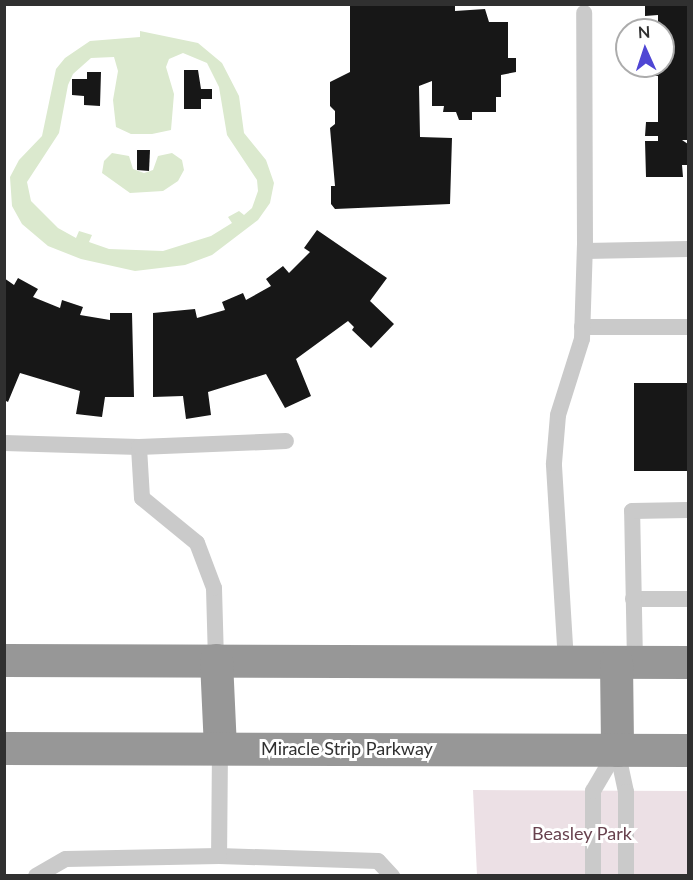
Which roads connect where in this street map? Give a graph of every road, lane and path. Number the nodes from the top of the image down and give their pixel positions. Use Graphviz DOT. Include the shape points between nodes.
graph roads {
  1 [pos="584,13"];
  2 [pos="688,249"];
  3 [pos="585,251"];
  4 [pos="582,327"];
  5 [pos="688,327"];
  6 [pos="286,441"];
  7 [pos="4,443"];
  8 [pos="140,447"];
  9 [pos="688,510"];
  10 [pos="633,599"];
  11 [pos="688,599"];
  12 [pos="4,660"];
  13 [pos="216,660"];
  14 [pos="566,662"];
  15 [pos="625,662"];
  16 [pos="688,662"];
  17 [pos="4,748"];
  18 [pos="220,748"];
  19 [pos="617,750"];
  20 [pos="688,750"];
  21 [pos="219,856"];
  22 [pos="36,876"];
  23 [pos="392,876"];
  24 [pos="593,876"];
  25 [pos="626,876"];
  1 -- 3 [label="lane"];
  2 -- 3 [label="lane"];
  3 -- 4 [label="lane"];
  4 -- 5 [label="lane"];
  4 -- 14 [label="lane" via="558,415 554,463"];
  6 -- 8 [label="lane"];
  7 -- 8 [label="lane"];
  8 -- 13 [label="lane" via="142,498 197,543 214,588"];
  9 -- 10 [label="lane" via="632,511"];
  10 -- 11 [label="lane"];
  10 -- 15 [label="lane"];
  12 -- 13 [label="highway"];
  13 -- 14 [label="highway"];
  13 -- 18 [label="highway"];
  14 -- 15 [label="highway"];
  15 -- 16 [label="highway"];
  15 -- 19 [label="highway"];
  17 -- 18 [label="highway, Miracle Strip Parkway"];
  18 -- 19 [label="highway, Miracle Strip Parkway"];
  18 -- 21 [label="lane"];
  19 -- 20 [label="highway, Miracle Strip Parkway"];
  19 -- 24 [label="lane" via="593,791"];
  19 -- 25 [label="lane" via="626,792"];
  21 -- 22 [label="lane" via="66,859"];
  21 -- 23 [label="lane" via="378,861"];
}
